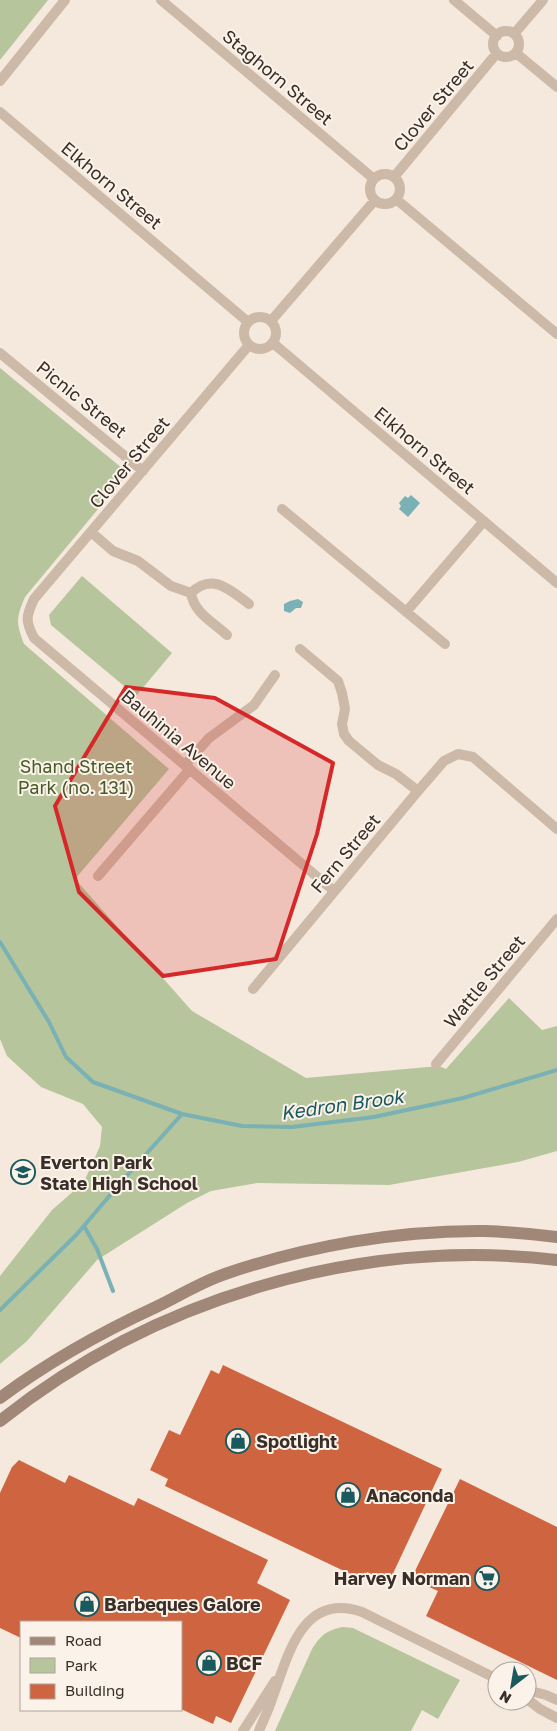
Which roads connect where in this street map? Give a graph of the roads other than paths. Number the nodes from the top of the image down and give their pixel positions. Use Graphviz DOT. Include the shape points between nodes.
graph roads {
  1 [pos="65,0"];
  2 [pos="161,0"];
  3 [pos="454,0"];
  4 [pos="543,0"];
  5 [pos="514,34"];
  6 [pos="497,36"];
  7 [pos="497,53"];
  8 [pos="516,53"];
  9 [pos="0,81"];
  10 [pos="557,87"];
  11 [pos="0,112"];
  12 [pos="394,178"];
  13 [pos="374,179"];
  14 [pos="396,199"];
  15 [pos="375,200"];
  16 [pos="248,322"];
  17 [pos="271,322"];
  18 [pos="557,334"];
  19 [pos="273,343"];
  20 [pos="249,345"];
  21 [pos="0,353"];
  22 [pos="143,471"];
  23 [pos="282,509"];
  24 [pos="484,521"];
  25 [pos="91,532"];
  26 [pos="557,583"];
  27 [pos="191,593"];
  28 [pos="34,599"];
  29 [pos="249,604"];
  30 [pos="406,612"];
  31 [pos="227,635"];
  32 [pos="445,644"];
  33 [pos="300,649"];
  34 [pos="275,676"];
  35 [pos="188,767"];
  36 [pos="418,791"];
  37 [pos="557,830"];
  38 [pos="98,876"];
  39 [pos="334,891"];
  40 [pos="557,919"];
  41 [pos="253,989"];
  42 [pos="436,1064"];
  43 [pos="557,1237"];
  44 [pos="557,1260"];
  45 [pos="0,1398"];
  46 [pos="0,1421"];
  47 [pos="487,1673"];
  48 [pos="280,1674"];
  49 [pos="537,1693"];
  50 [pos="557,1700"];
  51 [pos="537,1707"];
  52 [pos="557,1718"];
  53 [pos="243,1731"];
  54 [pos="259,1731"];
  1 -- 9 [label="street"];
  2 -- 13 [label="street, Staghorn Street"];
  3 -- 6 [label="street"];
  4 -- 5 [label="street"];
  5 -- 6 [label="street" via="503,32"];
  5 -- 8 [label="street" via="519,41"];
  6 -- 7 [label="street" via="494,46"];
  7 -- 8 [label="street" via="509,57"];
  7 -- 12 [label="street, Clover Street"];
  8 -- 10 [label="street"];
  11 -- 16 [label="street, Elkhorn Street"];
  12 -- 13 [label="street" via="381,174"];
  12 -- 14 [label="street" via="399,185"];
  13 -- 15 [label="street" via="370,188"];
  14 -- 15 [label="street" via="388,204"];
  14 -- 18 [label="street"];
  15 -- 17 [label="street"];
  16 -- 17 [label="street" via="257,317"];
  16 -- 20 [label="street" via="244,336"];
  17 -- 19 [label="street" via="276,329"];
  19 -- 20 [label="street" via="261,349"];
  19 -- 24 [label="street, Elkhorn Street"];
  20 -- 22 [label="street, Clover Street"];
  21 -- 22 [label="street, Picnic Street"];
  22 -- 25 [label="street, Clover Street"];
  23 -- 30 [label="street"];
  24 -- 26 [label="street, Elkhorn Street"];
  24 -- 30 [label="street"];
  25 -- 27 [label="street" via="113,551 138,562 171,586"];
  25 -- 28 [label="street, Clover Street"];
  27 -- 29 [label="street" via="209,582 226,588"];
  27 -- 31 [label="street" via="197,611"];
  28 -- 35 [label="street, Bauhinia Avenue" via="27,614 34,638"];
  30 -- 32 [label="street"];
  33 -- 36 [label="street" via="338,682 345,709 342,724 349,741"];
  34 -- 35 [label="street" via="254,705 209,738"];
  35 -- 38 [label="street"];
  35 -- 39 [label="street, Bauhinia Avenue"];
  36 -- 37 [label="street, Fern Street" via="444,762 458,754 473,757"];
  36 -- 39 [label="street, Fern Street"];
  39 -- 41 [label="street, Fern Street"];
  40 -- 42 [label="street, Wattle Street"];
  43 -- 45 [label="main road" via="485,1231 394,1237 310,1250 224,1274 106,1332 40,1370"];
  44 -- 46 [label="main road" via="502,1256 424,1258 338,1268 264,1285 142,1331 50,1384"];
  47 -- 48 [label="street" via="362,1612 339,1607 323,1612 304,1626"];
  48 -- 53 [label="street"];
  48 -- 54 [label="street"];
  49 -- 50 [label="street"];
  51 -- 52 [label="street"];
}
